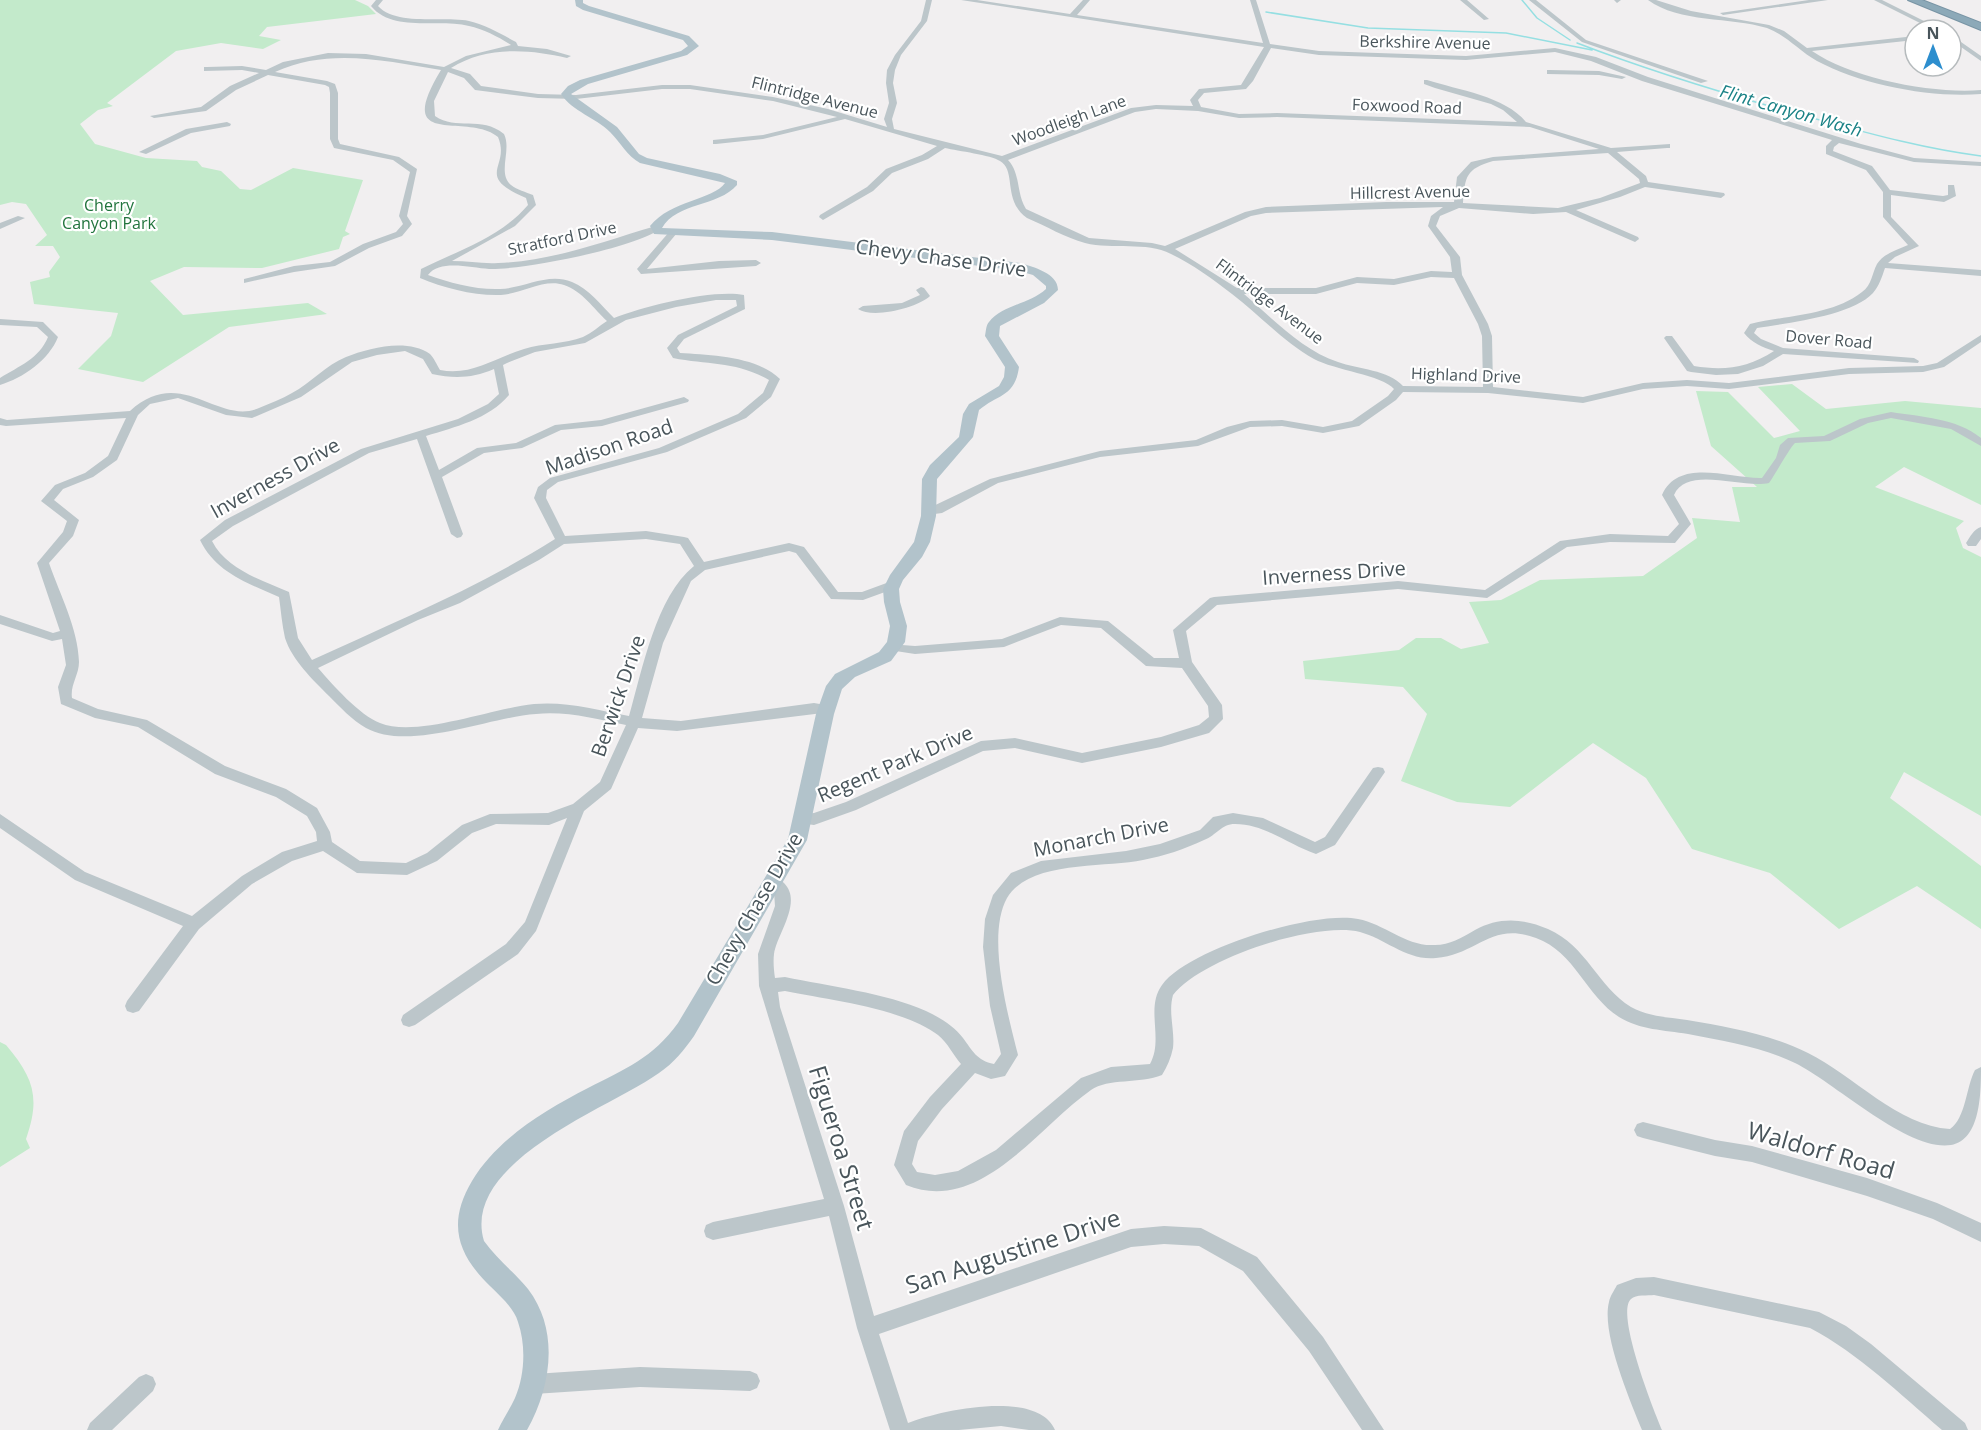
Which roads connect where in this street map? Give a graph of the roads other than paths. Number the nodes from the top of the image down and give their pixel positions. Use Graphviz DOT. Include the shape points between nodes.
graph roads {
  1 [pos="380,0"];
  2 [pos="579,0"];
  3 [pos="929,0"];
  4 [pos="964,0"];
  5 [pos="1087,0"];
  6 [pos="1253,0"];
  7 [pos="1464,0"];
  8 [pos="1532,0"];
  9 [pos="1651,0"];
  10 [pos="1825,0"];
  11 [pos="1877,0"];
  12 [pos="1914,0"];
  13 [pos="1941,0"];
  14 [pos="1974,12"];
  15 [pos="1708,15"];
  16 [pos="1072,16"];
  17 [pos="1914,18"];
  18 [pos="1486,19"];
  19 [pos="1981,25"];
  20 [pos="1903,39"];
  21 [pos="1268,45"];
  22 [pos="1963,45"];
  23 [pos="513,48"];
  24 [pos="1806,50"];
  25 [pos="567,56"];
  26 [pos="1981,58"];
  27 [pos="207,69"];
  28 [pos="446,69"];
  29 [pos="268,72"];
  30 [pos="1550,72"];
  31 [pos="1645,79"];
  32 [pos="1704,81"];
  33 [pos="1427,82"];
  34 [pos="1981,92"];
  35 [pos="567,97"];
  36 [pos="204,109"];
  37 [pos="1198,109"];
  38 [pos="154,116"];
  39 [pos="844,117"];
  40 [pos="1523,124"];
  41 [pos="889,130"];
  42 [pos="1837,140"];
  43 [pos="716,142"];
  44 [pos="944,145"];
  45 [pos="1667,146"];
  46 [pos="1611,151"];
  47 [pos="143,152"];
  48 [pos="1003,159"];
  49 [pos="1981,164"];
  50 [pos="1644,184"];
  51 [pos="1951,187"];
  52 [pos="1887,192"];
  53 [pos="1721,195"];
  54 [pos="1458,205"];
  55 [pos="1569,210"];
  56 [pos="823,217"];
  57 [pos="21,218"];
  58 [pos="0,226"];
  59 [pos="656,229"];
  60 [pos="673,233"];
  61 [pos="1635,239"];
  62 [pos="1167,249"];
  63 [pos="756,263"];
  64 [pos="436,264"];
  65 [pos="1881,265"];
  66 [pos="1981,273"];
  67 [pos="1457,275"];
  68 [pos="247,281"];
  69 [pos="921,290"];
  70 [pos="1235,291"];
  71 [pos="863,309"];
  72 [pos="0,322"];
  73 [pos="613,322"];
  74 [pos="1669,338"];
  75 [pos="1981,338"];
  76 [pos="1781,351"];
  77 [pos="498,365"];
  78 [pos="1940,365"];
  79 [pos="0,382"];
  80 [pos="1400,389"];
  81 [pos="1488,390"];
  82 [pos="684,400"];
  83 [pos="133,414"];
  84 [pos="0,421"];
  85 [pos="420,433"];
  86 [pos="1981,443"];
  87 [pos="435,476"];
  88 [pos="930,504"];
  89 [pos="1981,531"];
  90 [pos="457,534"];
  91 [pos="561,540"];
  92 [pos="1972,543"];
  93 [pos="701,567"];
  94 [pos="892,585"];
  95 [pos="0,619"];
  96 [pos="67,634"];
  97 [pos="894,647"];
  98 [pos="1186,663"];
  99 [pos="311,666"];
  100 [pos="826,709"];
  101 [pos="634,722"];
  102 [pos="1378,772"];
  103 [pos="578,808"];
  104 [pos="804,819"];
  105 [pos="0,820"];
  106 [pos="325,845"];
  107 [pos="773,882"];
  108 [pos="194,924"];
  109 [pos="767,986"];
  110 [pos="133,1006"];
  111 [pos="409,1020"];
  112 [pos="974,1063"];
  113 [pos="1981,1075"];
  114 [pos="1643,1130"];
  115 [pos="835,1206"];
  116 [pos="713,1231"];
  117 [pos="1981,1233"];
  118 [pos="867,1328"];
  119 [pos="750,1381"];
  120 [pos="146,1384"];
  121 [pos="534,1384"];
  122 [pos="98,1430"];
  123 [pos="512,1430"];
  124 [pos="900,1430"];
  125 [pos="915,1430"];
  126 [pos="1046,1430"];
  127 [pos="1374,1430"];
  128 [pos="1652,1430"];
  129 [pos="1958,1430"];
  1 -- 23 [label="street" via="374,6 381,14 416,21 469,24 514,43"];
  2 -- 35 [label="main road" via="586,8 686,38 694,45 684,53 576,86 568,91"];
  3 -- 41 [label="street" via="927,19 894,63 889,77 894,103"];
  4 -- 16 [label="street, Berkshire Avenue"];
  5 -- 16 [label="street"];
  6 -- 21 [label="street"];
  7 -- 18 [label="street"];
  8 -- 32 [label="street" via="1588,43"];
  9 -- 15 [label="street"];
  10 -- 15 [label="street"];
  11 -- 17 [label="street"];
  12 -- 19 [label="highway"];
  13 -- 14 [label="highway"];
  15 -- 24 [label="street" via="1770,27"];
  16 -- 21 [label="street, Berkshire Avenue"];
  20 -- 24 [label="street"];
  21 -- 31 [label="street, Berkshire Avenue" via="1326,54 1466,58 1555,50 1578,54"];
  21 -- 37 [label="street" via="1243,87 1202,91 1194,100"];
  22 -- 26 [label="street"];
  23 -- 25 [label="street"];
  23 -- 28 [label="street" via="465,59"];
  24 -- 34 [label="street" via="1829,63 1906,86 1946,93"];
  27 -- 29 [label="street"];
  28 -- 29 [label="street, Flintridge Avenue" via="339,55 297,60"];
  28 -- 35 [label="street, Flintridge Avenue" via="468,76 485,90"];
  28 -- 64 [label="street" via="432,97 431,117 439,122 494,130 503,142 503,181 533,201 520,218 469,250"];
  29 -- 36 [label="street, Flintridge Avenue" via="233,88"];
  29 -- 68 [label="street" via="332,86 337,146 358,153 396,157 414,171 404,212 408,224 403,231 332,264"];
  30 -- 31 [label="street"];
  31 -- 42 [label="street, Berkshire Avenue"];
  33 -- 40 [label="street" via="1503,108"];
  35 -- 39 [label="street, Flintridge Avenue" via="690,87 773,99"];
  35 -- 59 [label="main road" via="613,129 644,161 731,181 726,190 695,200 660,221"];
  36 -- 38 [label="street, Flintridge Avenue"];
  36 -- 47 [label="street" via="227,124 189,131"];
  37 -- 40 [label="street, Foxwood Road" via="1239,117"];
  37 -- 48 [label="street, Woodleigh Lane" via="1134,110"];
  39 -- 41 [label="street, Flintridge Avenue"];
  39 -- 43 [label="street" via="763,137"];
  40 -- 46 [label="street, Foxwood Road"];
  41 -- 44 [label="street, Flintridge Avenue"];
  42 -- 49 [label="street, Berkshire Avenue" via="1914,160"];
  42 -- 52 [label="street" via="1829,152 1869,168"];
  44 -- 48 [label="street, Flintridge Avenue"];
  44 -- 56 [label="street" via="889,171 870,189"];
  45 -- 46 [label="street"];
  46 -- 50 [label="street"];
  46 -- 54 [label="street" via="1536,154 1474,164 1461,177"];
  48 -- 62 [label="street, Flintridge Avenue" via="1012,169 1019,206 1030,216 1087,241"];
  50 -- 53 [label="street"];
  50 -- 55 [label="street, Hillcrest Avenue"];
  51 -- 52 [label="street" via="1952,196 1944,199"];
  52 -- 65 [label="street" via="1887,217 1914,246 1890,255"];
  54 -- 55 [label="street, Hillcrest Avenue" via="1534,212"];
  54 -- 62 [label="street, Hillcrest Avenue" via="1266,210"];
  54 -- 67 [label="street" via="1436,214 1432,220 1432,226 1455,257"];
  55 -- 61 [label="street"];
  57 -- 58 [label="street"];
  59 -- 60 [label="main road, Chevy Chase Drive"];
  59 -- 64 [label="street, Stratford Drive" via="617,244 548,259 498,266"];
  60 -- 63 [label="street" via="645,264 644,272"];
  60 -- 88 [label="main road, Chevy Chase Drive" via="722,232 830,243 1020,267 1049,279 1052,290 1048,296 1012,311 994,324 992,336 1009,359 1012,375 1005,388 974,408 967,436 932,472 928,481"];
  62 -- 70 [label="street, Flintridge Avenue"];
  64 -- 73 [label="street" via="423,276 488,292 565,282 578,288"];
  65 -- 66 [label="street"];
  65 -- 76 [label="street, Dover Road" via="1878,280 1865,295 1826,312 1750,329 1757,341"];
  67 -- 70 [label="street" via="1431,274 1394,282 1357,280 1316,291"];
  67 -- 81 [label="street" via="1484,324"];
  69 -- 71 [label="street" via="925,296 916,303"];
  70 -- 80 [label="street, Flintridge Avenue" via="1316,356 1384,378"];
  72 -- 79 [label="street" via="40,324 53,337 49,350 35,362"];
  73 -- 77 [label="street" via="589,338 525,352"];
  73 -- 91 [label="street, Madison Road" via="676,304 731,294 741,297 742,307 681,337 672,348 677,356 739,363 775,379 767,395 742,416 663,450 555,480 542,489 540,498"];
  74 -- 76 [label="street" via="1691,369 1701,371 1752,369"];
  75 -- 78 [label="street, Highland Drive"];
  76 -- 78 [label="street, Dover Road"];
  77 -- 83 [label="street" via="451,377 436,372 427,357 406,348 376,352 348,360 297,395 252,415 230,413 179,395 146,402"];
  77 -- 85 [label="street, Inverness Drive" via="504,395 492,406 462,421"];
  78 -- 81 [label="street, Highland Drive" via="1849,371 1730,386 1643,386 1583,400"];
  80 -- 81 [label="street, Highland Drive"];
  80 -- 88 [label="street, Highland Drive" via="1355,424 1323,430 1282,423 1250,424 1198,443 1123,450 1055,464 994,481 954,502"];
  82 -- 87 [label="street" via="602,423 559,427 518,446 481,450"];
  83 -- 84 [label="street"];
  83 -- 96 [label="street" via="113,458 59,488 47,501 73,520 69,533 43,563"];
  85 -- 87 [label="street"];
  85 -- 99 [label="street, Inverness Drive" via="365,451 230,523 206,540 210,552 220,562 285,595 295,645"];
  86 -- 98 [label="street, Inverness Drive" via="1954,426 1892,415 1864,421 1826,439 1792,440 1785,445 1765,481 1682,478 1672,485 1668,495 1685,524 1671,540 1610,538 1564,544 1487,594 1398,585 1214,601 1179,630"];
  87 -- 90 [label="street"];
  88 -- 94 [label="main road, Chevy Chase Drive" via="919,548"];
  89 -- 92 [label="street"];
  91 -- 93 [label="street" via="646,535 684,541"];
  91 -- 99 [label="street" via="456,600"];
  93 -- 94 [label="street" via="789,547 800,550 835,596 863,596"];
  93 -- 101 [label="street, Berwick Drive" via="686,579 671,608"];
  94 -- 97 [label="main road" via="890,598 900,628"];
  95 -- 96 [label="street" via="52,637"];
  96 -- 106 [label="street" via="73,663 63,688 66,700 95,713 142,723 220,770 281,793 312,812"];
  97 -- 98 [label="street" via="915,650 1004,642 1060,621 1104,624 1151,663"];
  97 -- 100 [label="main road, Chevy Chase Drive" via="887,656 841,678"];
  98 -- 104 [label="street, Regent Park Drive" via="1215,705 1216,719 1204,729 1082,758 1015,743 981,746 851,806"];
  99 -- 101 [label="street, Inverness Drive" via="343,702 374,727 390,730 440,728 536,708 591,712"];
  100 -- 101 [label="street, Inverness Drive" via="666,726"];
  100 -- 104 [label="main road, Chevy Chase Drive"];
  101 -- 103 [label="street, Berwick Drive" via="606,785"];
  102 -- 112 [label="street, Monarch Drive" via="1330,841 1316,848 1262,821 1228,818 1218,821 1203,835 1170,847 1129,857 1039,868 1017,876 994,908 990,931 998,1004 1010,1055 995,1073"];
  103 -- 106 [label="street" via="549,819 495,818 467,829 432,857 407,869 357,867"];
  103 -- 111 [label="street, Berwick Drive" via="531,926 512,949"];
  104 -- 107 [label="main road, Chevy Chase Drive"];
  105 -- 108 [label="street" via="80,876"];
  106 -- 108 [label="street" via="287,856 247,880"];
  107 -- 109 [label="street, Figueroa Street" via="781,890 783,906 766,954"];
  107 -- 121 [label="main road, Chevy Chase Drive" via="675,1045 657,1063 558,1118 518,1147 479,1191 470,1215 470,1239 488,1269 529,1314 535,1340"];
  108 -- 110 [label="street"];
  109 -- 112 [label="street" via="785,984 920,1016 945,1030"];
  109 -- 115 [label="street, Figueroa Street"];
  112 -- 113 [label="street" via="910,1137 903,1165 912,1179 935,1184 961,1179 1002,1156 1087,1083 1111,1075 1156,1070 1164,1059 1164,1000 1171,984 1198,965 1279,933 1339,922 1360,925 1406,948 1430,952 1445,952 1501,926 1542,933 1572,952 1617,1006 1635,1018 1718,1032 1780,1049 1825,1070 1916,1130 1938,1137 1958,1135 1964,1129"];
  114 -- 117 [label="street, Waldorf Road" via="1752,1154 1867,1187 1937,1212"];
  115 -- 116 [label="street"];
  115 -- 118 [label="street, Figueroa Street"];
  118 -- 124 [label="street, Figueroa Street"];
  118 -- 127 [label="street, San Augustine Drive" via="1131,1238 1201,1237 1250,1264 1316,1344"];
  119 -- 121 [label="street" via="640,1377"];
  120 -- 122 [label="street"];
  121 -- 123 [label="main road"];
  125 -- 126 [label="street" via="999,1417 1028,1418"];
  128 -- 129 [label="street" via="1617,1319 1624,1292 1636,1287 1678,1290 1812,1319 1864,1351"];
}
